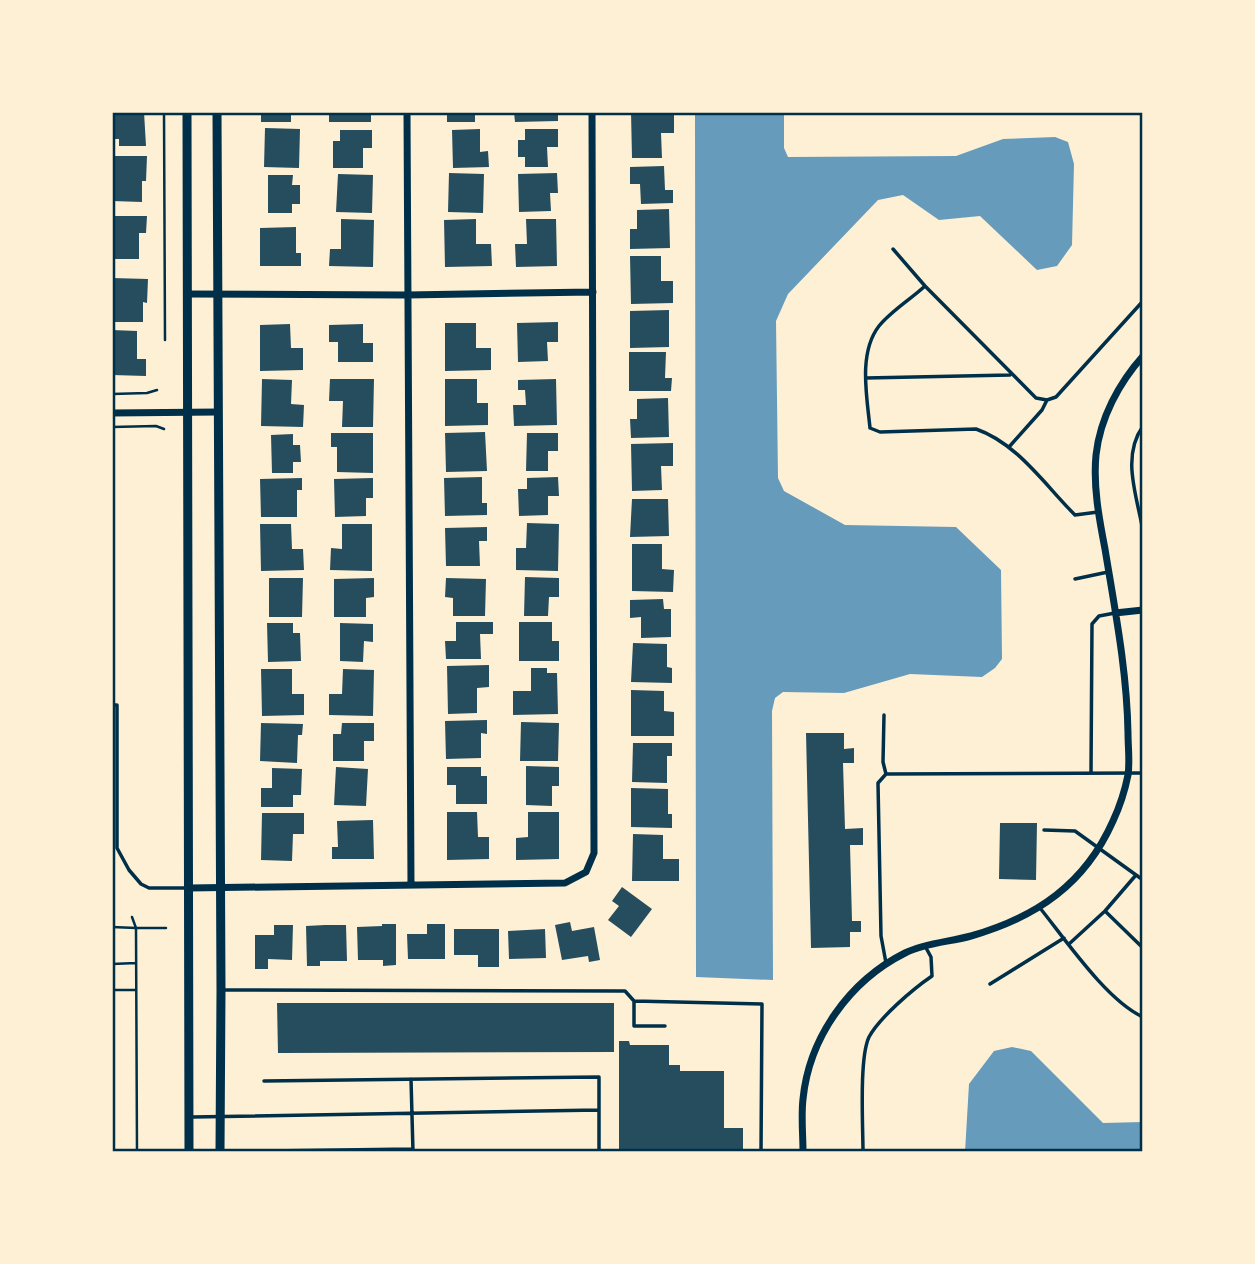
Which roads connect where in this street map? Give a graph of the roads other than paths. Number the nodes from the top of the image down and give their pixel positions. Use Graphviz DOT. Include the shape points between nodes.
graph roads {
  1 [pos="187,112"];
  2 [pos="217,112"];
  3 [pos="407,112"];
  4 [pos="592,112"];
  5 [pos="894,249"];
  6 [pos="925,286"];
  7 [pos="593,292"];
  8 [pos="187,294"];
  9 [pos="218,294"];
  10 [pos="407,295"];
  11 [pos="1143,301"];
  12 [pos="1143,356"];
  13 [pos="1012,375"];
  14 [pos="866,378"];
  15 [pos="1047,400"];
  16 [pos="186,412"];
  17 [pos="218,412"];
  18 [pos="112,413"];
  19 [pos="1143,426"];
  20 [pos="1009,447"];
  21 [pos="1098,512"];
  22 [pos="1143,531"];
  23 [pos="1108,572"];
  24 [pos="1074,579"];
  25 [pos="1143,610"];
  26 [pos="1115,613"];
  27 [pos="112,705"];
  28 [pos="884,715"];
  29 [pos="1091,773"];
  30 [pos="1128,773"];
  31 [pos="1143,773"];
  32 [pos="887,774"];
  33 [pos="114,820"];
  34 [pos="1044,830"];
  35 [pos="1099,849"];
  36 [pos="1136,874"];
  37 [pos="1143,880"];
  38 [pos="411,885"];
  39 [pos="189,888"];
  40 [pos="219,888"];
  41 [pos="1040,908"];
  42 [pos="1105,911"];
  43 [pos="1064,938"];
  44 [pos="1069,944"];
  45 [pos="926,946"];
  46 [pos="1143,948"];
  47 [pos="887,964"];
  48 [pos="990,984"];
  49 [pos="221,990"];
  50 [pos="635,1001"];
  51 [pos="1143,1017"];
  52 [pos="665,1026"];
  53 [pos="411,1079"];
  54 [pos="264,1081"];
  55 [pos="599,1110"];
  56 [pos="411,1112"];
  57 [pos="220,1116"];
  58 [pos="189,1117"];
  59 [pos="267,1151"];
  60 [pos="413,1151"];
  61 [pos="189,1152"];
  62 [pos="220,1152"];
  63 [pos="599,1152"];
  64 [pos="761,1152"];
  65 [pos="803,1152"];
  66 [pos="863,1152"];
  1 -- 8 [label="street"];
  2 -- 9 [label="street"];
  3 -- 10 [label="street"];
  4 -- 7 [label="street"];
  5 -- 6 [label="lane"];
  6 -- 13 [label="lane"];
  6 -- 14 [label="lane" via="878,326 869,349"];
  7 -- 10 [label="street"];
  7 -- 38 [label="street" via="594,853 586,872 565,883"];
  8 -- 9 [label="street"];
  8 -- 16 [label="street"];
  9 -- 10 [label="street"];
  9 -- 17 [label="street"];
  10 -- 38 [label="street"];
  11 -- 15 [label="lane" via="1056,397"];
  12 -- 21 [label="street" via="1115,394 1103,422 1096,467"];
  13 -- 14 [label="lane"];
  13 -- 15 [label="lane" via="1035,398"];
  14 -- 20 [label="lane" via="870,428 880,432 976,429"];
  15 -- 20 [label="lane"];
  16 -- 17 [label="street"];
  16 -- 18 [label="street"];
  16 -- 39 [label="street"];
  17 -- 40 [label="street"];
  19 -- 22 [label="lane" via="1134,439 1130,461"];
  20 -- 21 [label="lane" via="1074,516"];
  21 -- 23 [label="street"];
  23 -- 24 [label="lane"];
  23 -- 26 [label="street"];
  25 -- 26 [label="street"];
  26 -- 29 [label="lane" via="1099,616 1092,625"];
  26 -- 30 [label="street" via="1127,701"];
  27 -- 33 [label="lane" via="117,705"];
  28 -- 32 [label="lane"];
  29 -- 30 [label="lane"];
  29 -- 32 [label="lane"];
  30 -- 31 [label="lane"];
  30 -- 35 [label="street" via="1114,820"];
  32 -- 47 [label="lane" via="878,783 881,936"];
  33 -- 39 [label="lane" via="117,848 141,884"];
  34 -- 35 [label="lane" via="1075,831"];
  35 -- 36 [label="lane"];
  35 -- 41 [label="street" via="1079,876"];
  36 -- 37 [label="lane"];
  36 -- 42 [label="lane"];
  38 -- 40 [label="street"];
  39 -- 40 [label="street"];
  39 -- 58 [label="street"];
  40 -- 49 [label="street"];
  41 -- 43 [label="lane"];
  41 -- 45 [label="street" via="995,928"];
  42 -- 44 [label="lane"];
  42 -- 46 [label="lane"];
  43 -- 44 [label="lane"];
  43 -- 48 [label="lane"];
  44 -- 51 [label="lane" via="1130,1011"];
  45 -- 47 [label="street"];
  45 -- 66 [label="lane" via="932,976 912,990 869,1038 864,1061"];
  47 -- 65 [label="street" via="840,1005 816,1046 803,1100"];
  49 -- 50 [label="lane" via="625,990"];
  49 -- 57 [label="street"];
  50 -- 52 [label="lane" via="635,1026"];
  50 -- 64 [label="lane" via="762,1004"];
  53 -- 54 [label="lane"];
  53 -- 55 [label="lane" via="599,1077"];
  53 -- 56 [label="lane"];
  55 -- 56 [label="lane"];
  55 -- 63 [label="lane"];
  56 -- 57 [label="lane"];
  56 -- 60 [label="lane"];
  57 -- 58 [label="lane"];
  57 -- 62 [label="street"];
  58 -- 61 [label="street"];
  59 -- 60 [label="lane"];
}
